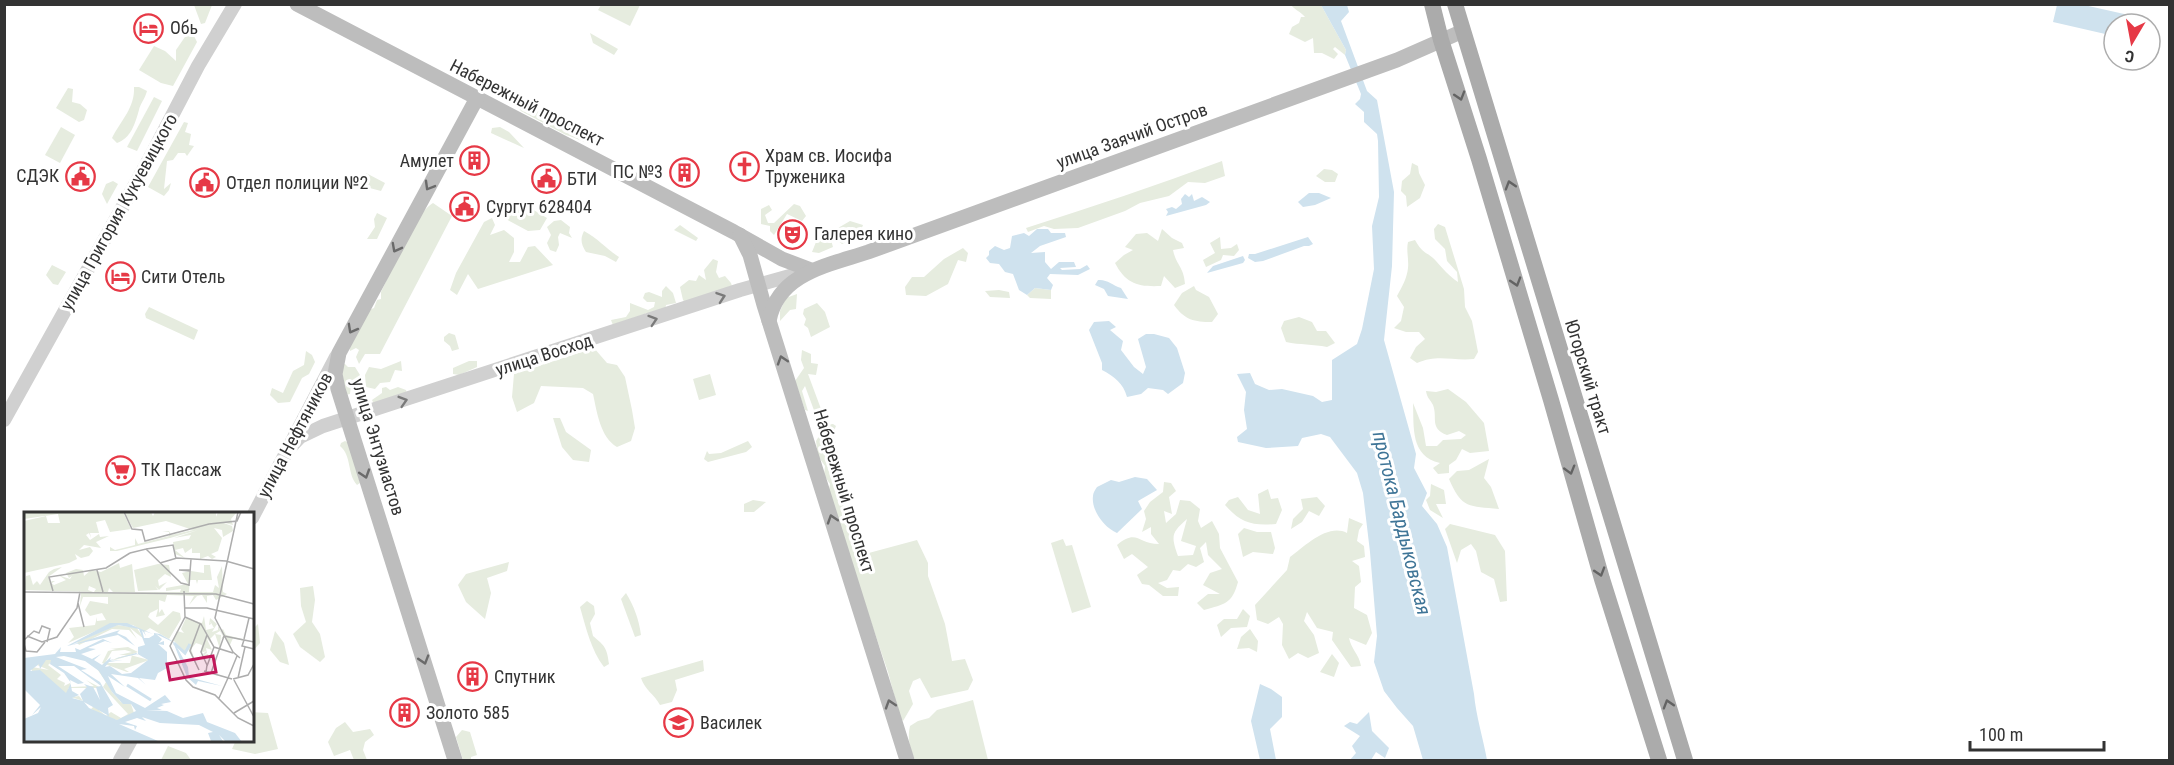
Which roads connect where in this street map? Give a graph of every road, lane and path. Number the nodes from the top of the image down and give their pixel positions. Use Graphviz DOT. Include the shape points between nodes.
graph roads {
  1 [pos="235,4"];
  2 [pos="297,4"];
  3 [pos="1432,4"];
  4 [pos="1455,4"];
  5 [pos="1463,30"];
  6 [pos="1441,40"];
  7 [pos="477,98"];
  8 [pos="740,235"];
  9 [pos="811,270"];
  10 [pos="759,285"];
  11 [pos="769,321"];
  12 [pos="339,353"];
  13 [pos="347,418"];
  14 [pos="4,420"];
  15 [pos="285,453"];
  16 [pos="254,514"];
  17 [pos="130,741"];
  18 [pos="120,760"];
  19 [pos="455,760"];
  20 [pos="907,760"];
  21 [pos="1659,760"];
  22 [pos="1685,760"];
  1 -- 14 [label="street, улица Григория Кукуевицкого"];
  2 -- 7 [label="main road, Набережный проспект"];
  3 -- 6 [label="main road"];
  4 -- 5 [label="main road, Югорский тракт"];
  5 -- 6 [label="main road, улица Заячий Остров"];
  22 -- 5 [label="main road, Югорский тракт, one-way"];
  6 -- 9 [label="main road, улица Заячий Остров" via="1397,60"];
  6 -- 21 [label="main road, one-way"];
  7 -- 8 [label="main road, Набережный проспект"];
  7 -- 12 [label="main road, улица Энтузиастов, one-way"];
  8 -- 9 [label="main road, Набережный проспект"];
  8 -- 10 [label="main road, Набережный проспект"];
  9 -- 10 [label="street, улица Восход"];
  9 -- 11 [label="main road, улица Заячий Остров" via="780,293"];
  10 -- 11 [label="main road, Набережный проспект"];
  13 -- 10 [label="street, улица Восход, one-way"];
  20 -- 11 [label="main road, Набережный проспект, one-way"];
  12 -- 13 [label="main road, улица Энтузиастов" via="335,374"];
  12 -- 15 [label="street, улица Нефтяников"];
  13 -- 15 [label="street, улица Восход" via="312,429"];
  13 -- 19 [label="main road, улица Энтузиастов, one-way"];
  15 -- 16 [label="street, улица Нефтяников"];
  17 -- 18 [label="street"];
}
